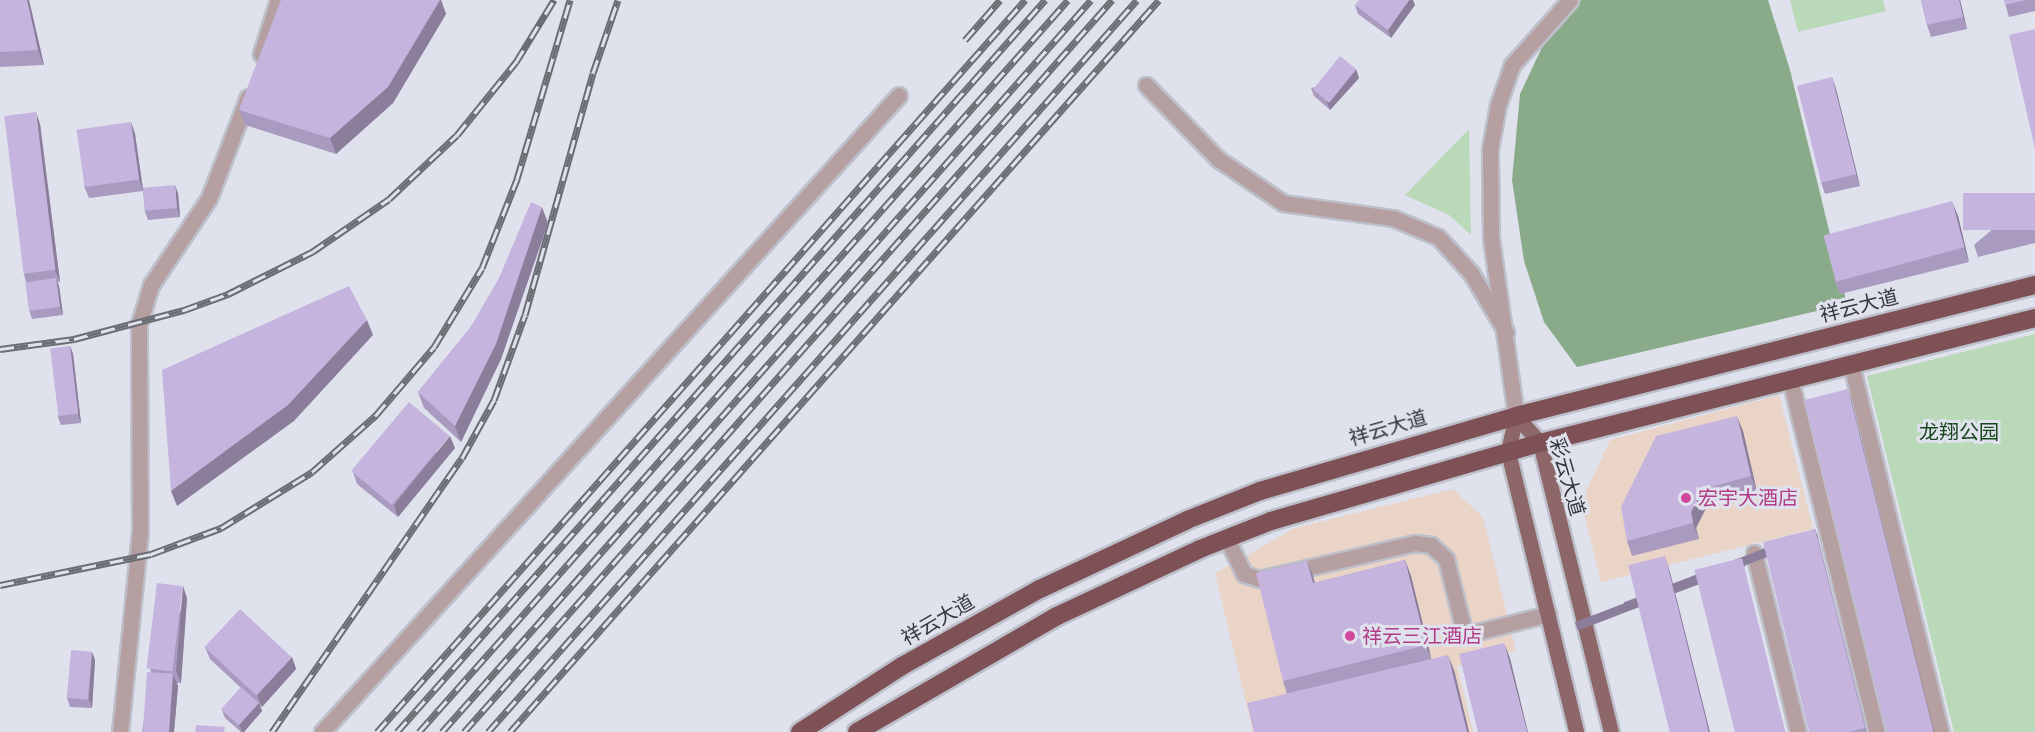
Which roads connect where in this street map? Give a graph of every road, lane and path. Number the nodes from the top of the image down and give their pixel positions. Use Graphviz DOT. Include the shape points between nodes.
graph roads {
  1 [pos="278,0"];
  2 [pos="1570,0"];
  3 [pos="1146,85"];
  4 [pos="899,95"];
  5 [pos="2035,285"];
  6 [pos="2035,318"];
  7 [pos="1506,332"];
  8 [pos="1851,364"];
  9 [pos="1790,379"];
  10 [pos="1516,416"];
  11 [pos="1540,443"];
  12 [pos="1508,452"];
  13 [pos="1227,538"];
  14 [pos="1754,553"];
  15 [pos="1548,614"];
  16 [pos="120,732"];
  17 [pos="322,732"];
  18 [pos="800,732"];
  19 [pos="857,732"];
  20 [pos="1576,732"];
  21 [pos="1611,732"];
  22 [pos="1798,732"];
  23 [pos="1877,732"];
  24 [pos="1941,732"];
  1 -- 16 [label="street" via="209,198 151,285 139,324 140,533"];
  2 -- 7 [label="street" via="1512,65 1494,124 1488,208"];
  3 -- 7 [label="street" via="1218,159 1283,203 1407,222 1438,237 1471,273"];
  4 -- 17 [label="street"];
  5 -- 10 [label="highway, 祥云大道"];
  6 -- 8 [label="highway"];
  7 -- 10 [label="street"];
  8 -- 9 [label="highway"];
  8 -- 24 [label="street"];
  9 -- 11 [label="highway"];
  9 -- 23 [label="street"];
  10 -- 11 [label="main road, 彩云大道"];
  10 -- 12 [label="main road"];
  10 -- 18 [label="highway, 祥云大道" via="1311,474 1187,520 994,613"];
  11 -- 12 [label="highway"];
  11 -- 21 [label="main road, 彩云大道"];
  12 -- 13 [label="highway" via="1320,504"];
  12 -- 15 [label="main road"];
  13 -- 15 [label="street" via="1244,574 1259,579 1414,543 1431,545 1446,559 1465,635"];
  13 -- 19 [label="highway" via="1055,617"];
  14 -- 22 [label="street"];
  15 -- 20 [label="main road"];
}
